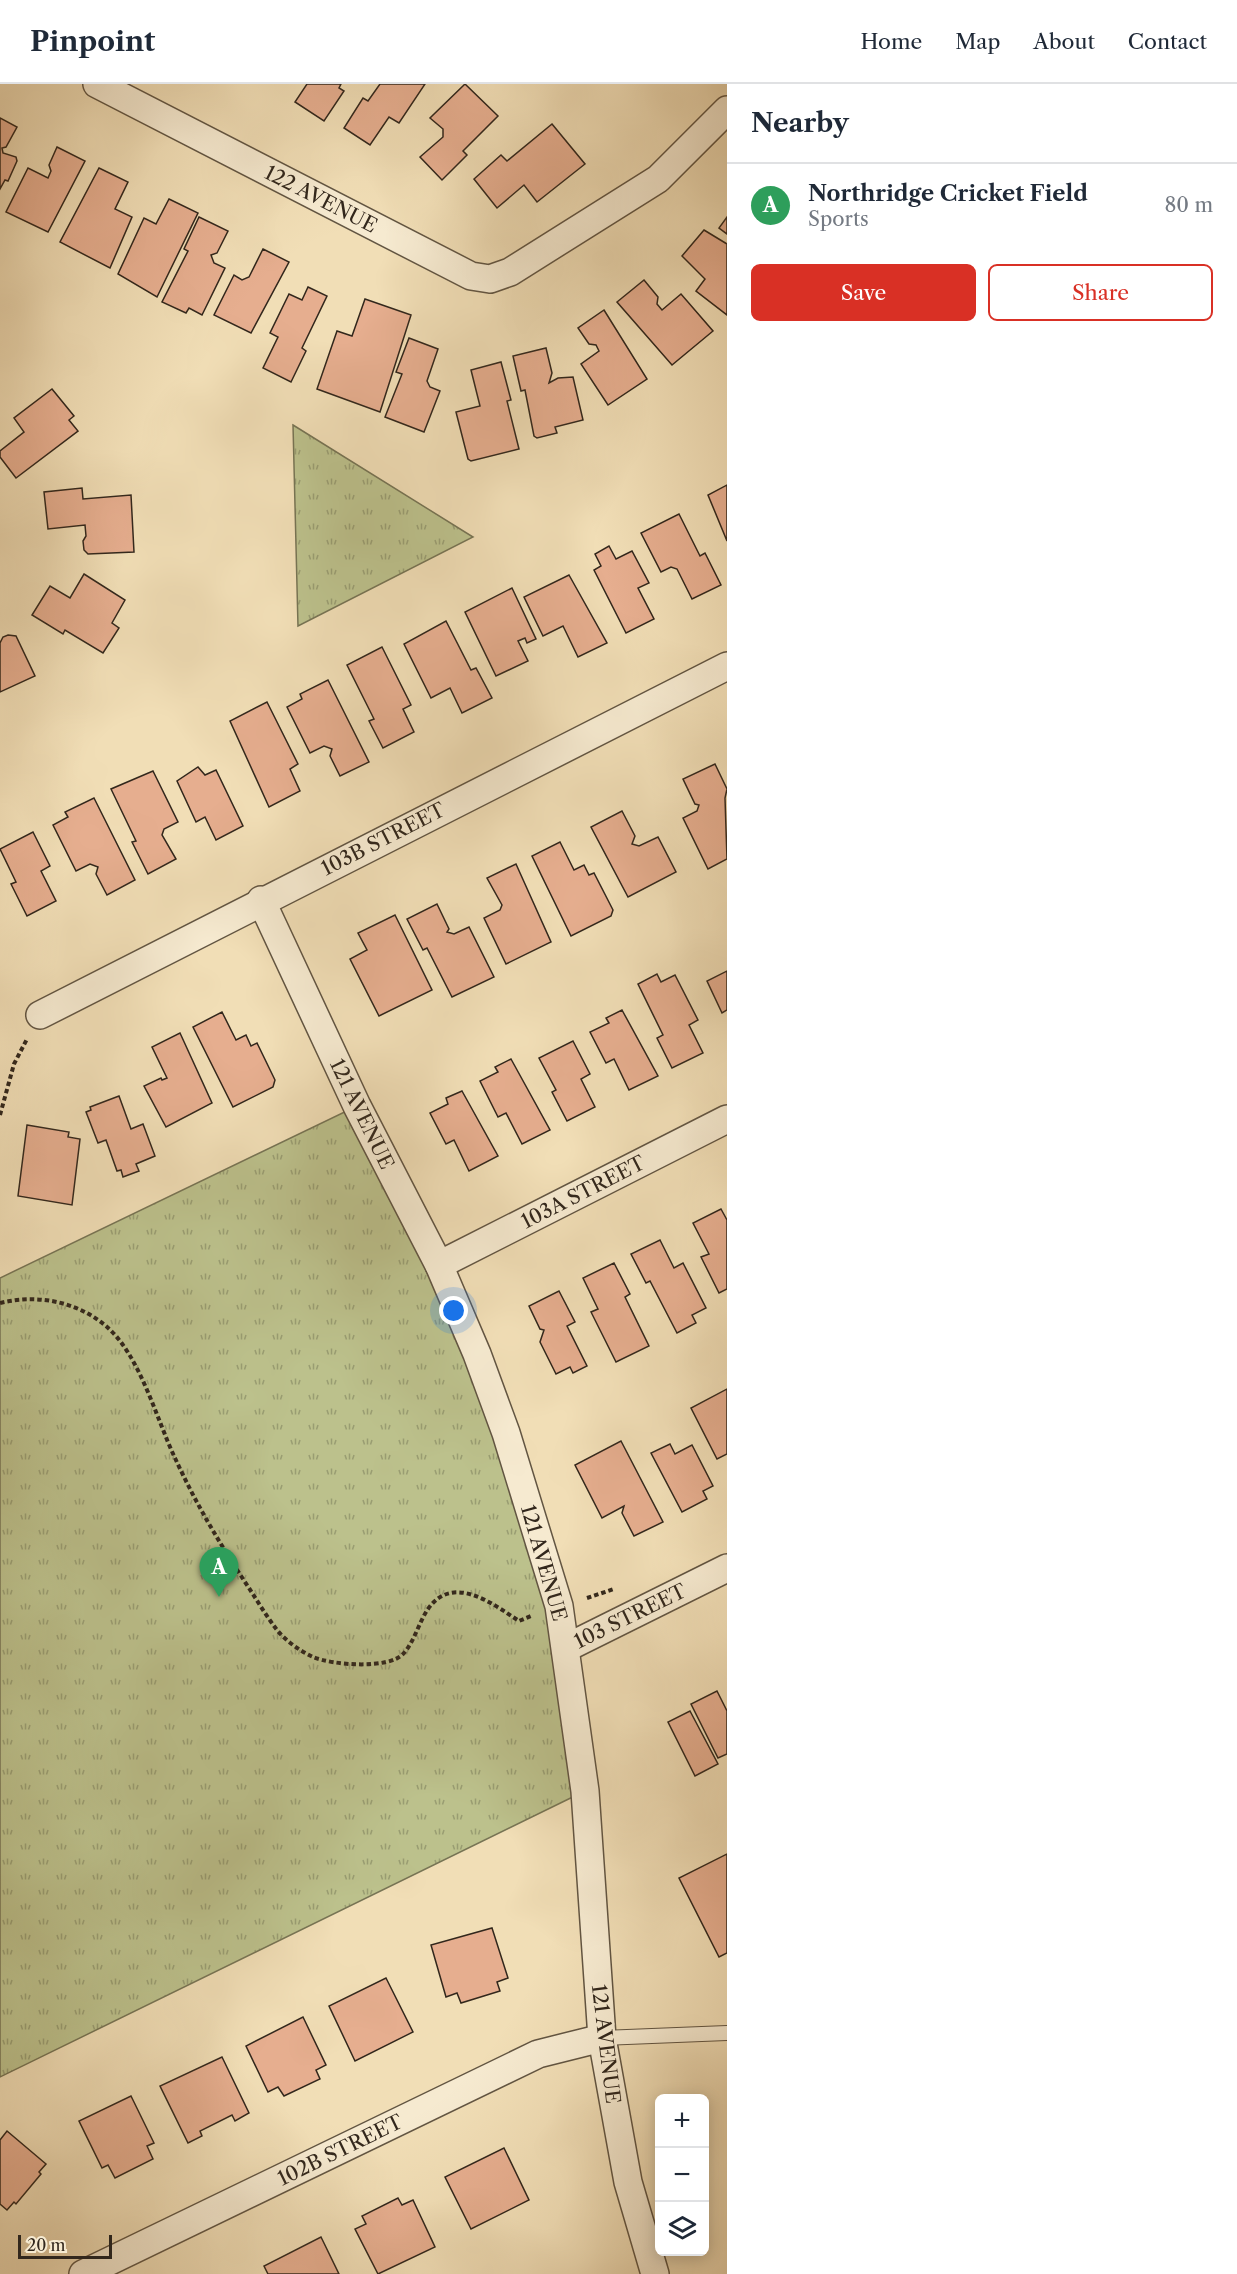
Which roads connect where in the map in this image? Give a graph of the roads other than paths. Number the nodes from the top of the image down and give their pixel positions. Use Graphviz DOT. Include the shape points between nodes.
graph roads {
  1 [pos="97,84"];
  2 [pos="727,110"];
  3 [pos="727,666"];
  4 [pos="261,900"];
  5 [pos="40,1014"];
  6 [pos="727,1119"];
  7 [pos="439,1265"];
  8 [pos="727,1568"];
  9 [pos="566,1648"];
  10 [pos="727,2033"];
  11 [pos="602,2038"];
  12 [pos="82,2274"];
  13 [pos="655,2274"];
  1 -- 2 [label="street, 122 AVENUE" via="471,276 490,279 510,272 658,179"];
  3 -- 4 [label="street, 103B STREET"];
  4 -- 5 [label="street, 103B STREET"];
  4 -- 7 [label="street, 121 AVENUE" via="357,1106"];
  6 -- 7 [label="street, 103A STREET"];
  7 -- 9 [label="street, 121 AVENUE" via="506,1433 559,1606"];
  8 -- 9 [label="street, 103 STREET"];
  9 -- 11 [label="street, 121 AVENUE" via="585,1791"];
  10 -- 11 [label="lane"];
  11 -- 12 [label="street, 102B STREET" via="538,2054"];
  11 -- 13 [label="street, 121 AVENUE" via="627,2182"];
}
